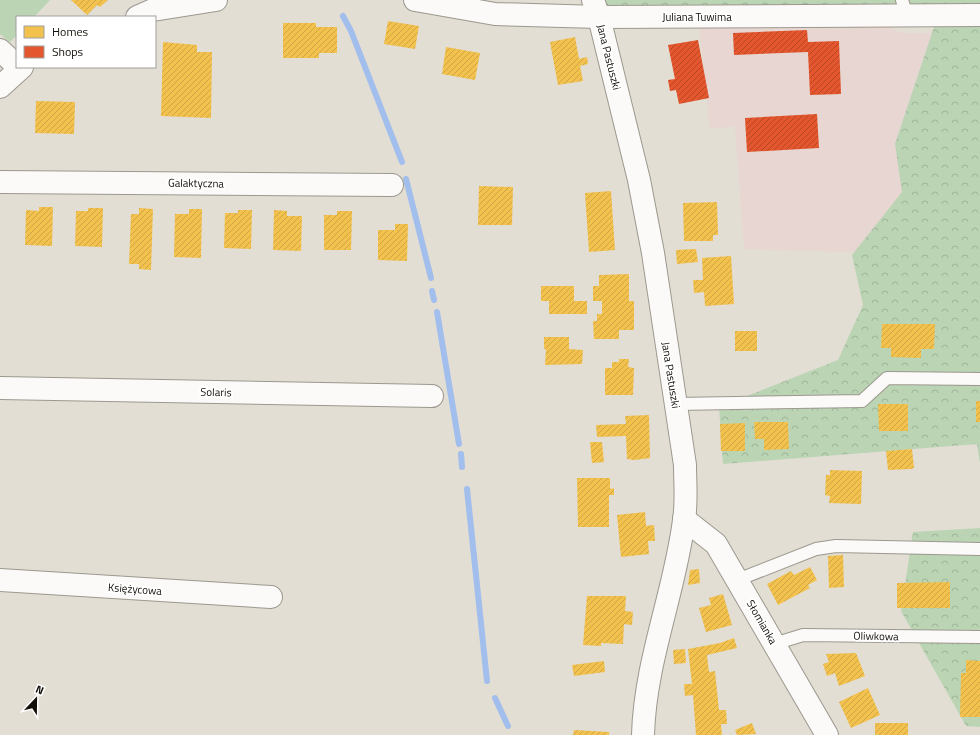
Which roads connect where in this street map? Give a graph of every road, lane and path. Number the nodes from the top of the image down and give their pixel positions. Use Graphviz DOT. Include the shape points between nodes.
graph roads {
  1 [pos="216,0"];
  2 [pos="416,0"];
  3 [pos="163,4"];
  4 [pos="596,8"];
  5 [pos="905,8"];
  6 [pos="980,15"];
  7 [pos="139,16"];
  8 [pos="0,50"];
  9 [pos="16,64"];
  10 [pos="18,68"];
  11 [pos="0,87"];
  12 [pos="0,182"];
  13 [pos="392,185"];
  14 [pos="980,379"];
  15 [pos="0,388"];
  16 [pos="432,396"];
  17 [pos="676,404"];
  18 [pos="684,519"];
  19 [pos="980,549"];
  20 [pos="0,580"];
  21 [pos="737,580"];
  22 [pos="271,597"];
  23 [pos="980,637"];
  24 [pos="774,644"];
  25 [pos="643,735"];
  26 [pos="827,735"];
  1 -- 3 [label="street"];
  2 -- 4 [label="street, Juliana Tuwima" via="495,14"];
  3 -- 7 [label="street"];
  4 -- 5 [label="street, Juliana Tuwima"];
  4 -- 17 [label="street, Jana Pastuszki" via="639,180"];
  5 -- 6 [label="street, Juliana Tuwima"];
  8 -- 9 [label="street"];
  10 -- 11 [label="street"];
  12 -- 13 [label="street, Galaktyczna"];
  14 -- 17 [label="lane" via="887,378 862,400"];
  15 -- 16 [label="street, Solaris"];
  17 -- 18 [label="street, Jana Pastuszki" via="685,465"];
  18 -- 21 [label="street, Słomianka" via="716,544"];
  18 -- 25 [label="street, Jana Pastuszki" via="651,671"];
  19 -- 21 [label="lane" via="836,546 816,549"];
  20 -- 22 [label="street, Księżycowa"];
  21 -- 24 [label="street, Słomianka"];
  23 -- 24 [label="lane, Oliwkowa" via="803,635"];
  24 -- 26 [label="street, Słomianka"];
}
